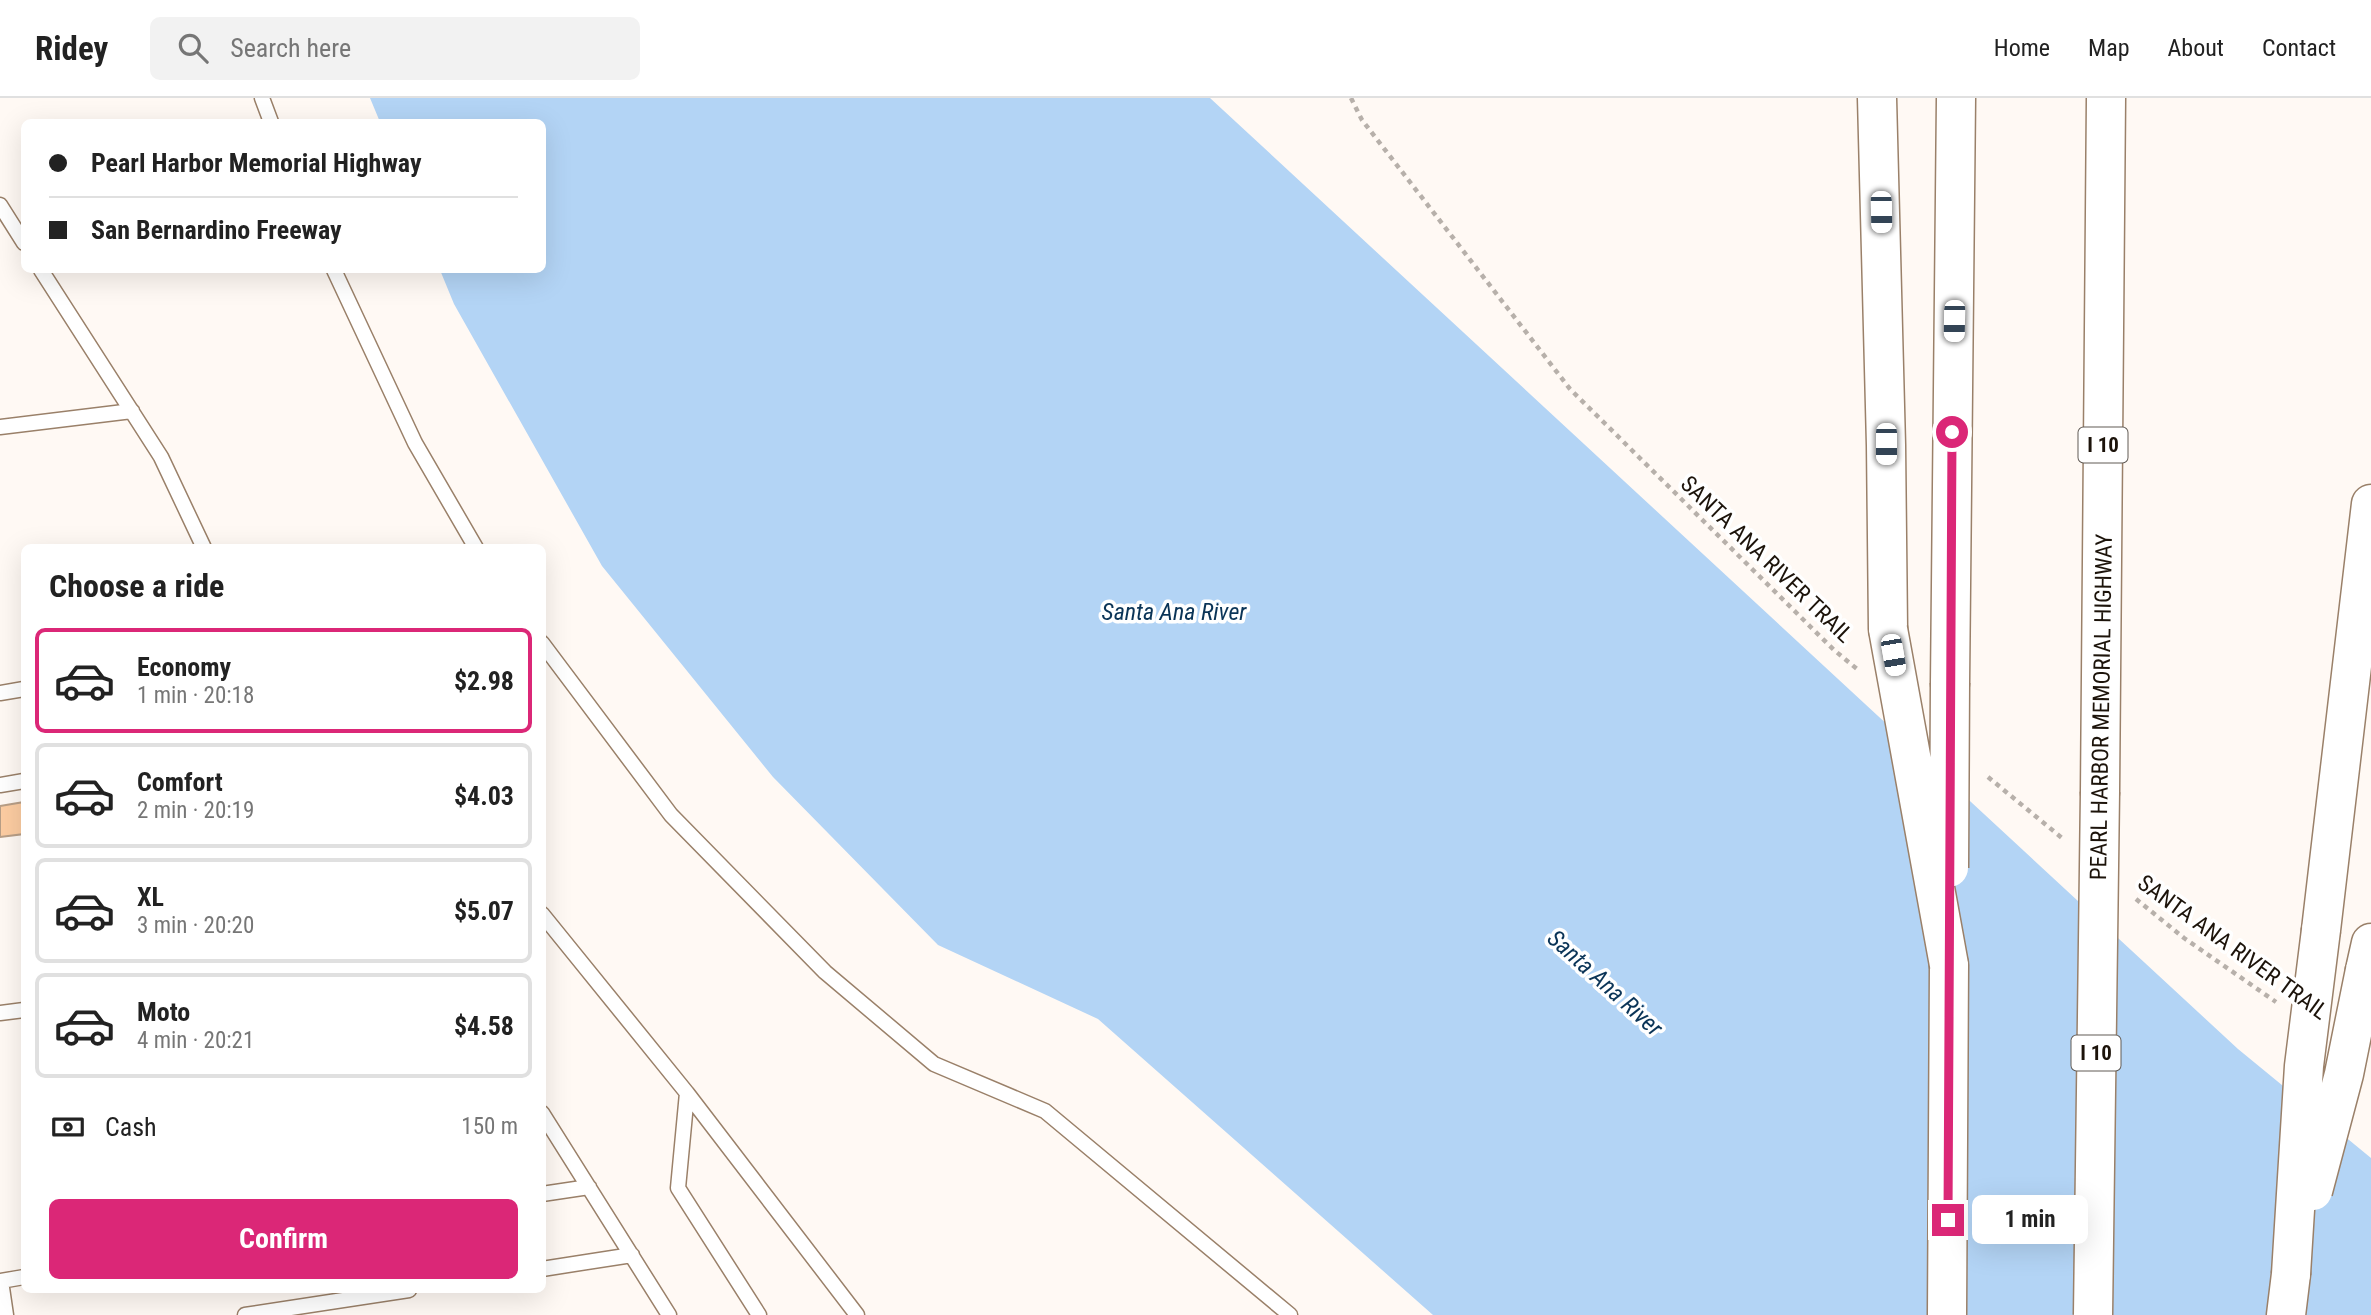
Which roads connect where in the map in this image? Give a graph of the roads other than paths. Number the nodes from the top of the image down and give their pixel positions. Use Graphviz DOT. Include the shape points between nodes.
graph roads {
  1 [pos="262,98"];
  2 [pos="1877,98"];
  3 [pos="1956,98"];
  4 [pos="2106,98"];
  5 [pos="270,119"];
  6 [pos="0,205"];
  7 [pos="21,238"];
  8 [pos="43,273"];
  9 [pos="335,273"];
  10 [pos="132,411"];
  11 [pos="0,428"];
  12 [pos="2371,503"];
  13 [pos="202,544"];
  14 [pos="474,544"];
  15 [pos="546,648"];
  16 [pos="21,690"];
  17 [pos="0,693"];
  18 [pos="21,782"];
  19 [pos="0,785"];
  20 [pos="546,919"];
  21 [pos="2368,956"];
  22 [pos="1949,965"];
  23 [pos="21,1010"];
  24 [pos="0,1013"];
  25 [pos="687,1093"];
  26 [pos="546,1119"];
  27 [pos="589,1187"];
  28 [pos="546,1193"];
  29 [pos="632,1255"];
  30 [pos="546,1268"];
  31 [pos="2291,1274"];
  32 [pos="21,1278"];
  33 [pos="389,1293"];
  34 [pos="6,1315"];
  35 [pos="245,1315"];
  36 [pos="669,1315"];
  37 [pos="759,1315"];
  38 [pos="857,1315"];
  39 [pos="1290,1315"];
  40 [pos="1947,1315"];
  41 [pos="2093,1315"];
  42 [pos="2286,1315"];
  1 -- 5 [label="lane"];
  2 -- 22 [label="highway, bridge" via="1888,629"];
  3 -- 22 [label="highway, bridge"];
  4 -- 41 [label="highway, PEARL HARBOR MEMORIAL HIGHWAY / I 10, bridge"];
  6 -- 7 [label="lane"];
  8 -- 10 [label="lane"];
  9 -- 14 [label="lane" via="415,443"];
  10 -- 11 [label="lane"];
  10 -- 13 [label="lane" via="161,457"];
  12 -- 31 [label="highway, bridge" via="2304,1066"];
  15 -- 39 [label="lane" via="671,814 825,972 934,1064 1045,1111"];
  16 -- 17 [label="lane"];
  18 -- 19 [label="lane"];
  20 -- 25 [label="lane"];
  21 -- 31 [label="highway, bridge" via="2344,1074"];
  22 -- 40 [label="highway"];
  23 -- 24 [label="lane"];
  25 -- 37 [label="lane" via="678,1188"];
  25 -- 38 [label="lane"];
  26 -- 27 [label="lane"];
  27 -- 28 [label="lane"];
  27 -- 29 [label="lane"];
  29 -- 30 [label="lane"];
  29 -- 36 [label="lane"];
  31 -- 42 [label="highway"];
  32 -- 34 [label="lane" via="1,1281"];
  33 -- 35 [label="lane"];
}
